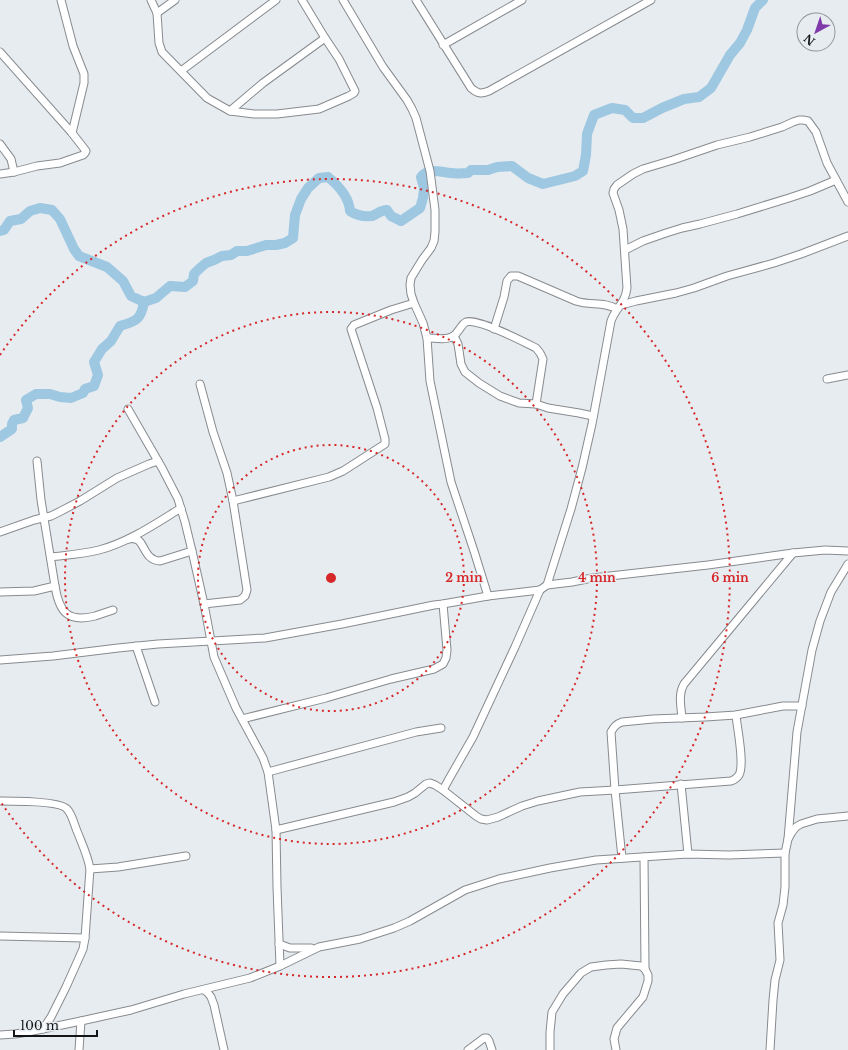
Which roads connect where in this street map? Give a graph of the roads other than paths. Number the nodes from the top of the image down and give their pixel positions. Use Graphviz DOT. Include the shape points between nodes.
graph roads {
  1 [pos="61,0"];
  2 [pos="151,0"];
  3 [pos="175,0"];
  4 [pos="276,0"];
  5 [pos="302,0"];
  6 [pos="343,0"];
  7 [pos="416,0"];
  8 [pos="522,0"];
  9 [pos="651,0"];
  10 [pos="157,13"];
  11 [pos="325,38"];
  12 [pos="443,44"];
  13 [pos="0,52"];
  14 [pos="182,71"];
  15 [pos="230,111"];
  16 [pos="72,133"];
  17 [pos="0,144"];
  18 [pos="14,172"];
  19 [pos="0,174"];
  20 [pos="836,180"];
  21 [pos="848,200"];
  22 [pos="848,236"];
  23 [pos="625,250"];
  24 [pos="414,303"];
  25 [pos="619,307"];
  26 [pos="494,329"];
  27 [pos="454,336"];
  28 [pos="427,338"];
  29 [pos="848,375"];
  30 [pos="827,379"];
  31 [pos="200,384"];
  32 [pos="536,404"];
  33 [pos="128,409"];
  34 [pos="593,416"];
  35 [pos="37,461"];
  36 [pos="158,461"];
  37 [pos="233,501"];
  38 [pos="181,508"];
  39 [pos="44,517"];
  40 [pos="0,532"];
  41 [pos="127,539"];
  42 [pos="192,551"];
  43 [pos="848,551"];
  44 [pos="793,553"];
  45 [pos="51,557"];
  46 [pos="848,564"];
  47 [pos="547,585"];
  48 [pos="55,586"];
  49 [pos="540,590"];
  50 [pos="0,592"];
  51 [pos="488,596"];
  52 [pos="204,604"];
  53 [pos="443,604"];
  54 [pos="113,610"];
  55 [pos="212,641"];
  56 [pos="136,646"];
  57 [pos="0,660"];
  58 [pos="155,702"];
  59 [pos="802,706"];
  60 [pos="736,715"];
  61 [pos="682,718"];
  62 [pos="242,719"];
  63 [pos="441,728"];
  64 [pos="268,772"];
  65 [pos="681,784"];
  66 [pos="443,790"];
  67 [pos="615,790"];
  68 [pos="0,801"];
  69 [pos="848,816"];
  70 [pos="276,830"];
  71 [pos="788,839"];
  72 [pos="785,853"];
  73 [pos="688,854"];
  74 [pos="186,856"];
  75 [pos="644,857"];
  76 [pos="622,858"];
  77 [pos="90,869"];
  78 [pos="0,936"];
  79 [pos="85,938"];
  80 [pos="279,944"];
  81 [pos="319,947"];
  82 [pos="280,966"];
  83 [pos="645,968"];
  84 [pos="204,990"];
  85 [pos="81,1021"];
  86 [pos="43,1029"];
  87 [pos="0,1035"];
  88 [pos="79,1050"];
  89 [pos="224,1050"];
  90 [pos="468,1050"];
  91 [pos="492,1050"];
  92 [pos="550,1050"];
  93 [pos="616,1050"];
  94 [pos="770,1050"];
  1 -- 16 [label="street" via="73,46 84,74"];
  2 -- 10 [label="street"];
  3 -- 10 [label="street"];
  4 -- 14 [label="street"];
  5 -- 11 [label="street"];
  6 -- 24 [label="street" via="383,67 412,109 430,171 435,210 434,241 411,278"];
  7 -- 12 [label="street"];
  8 -- 12 [label="street"];
  9 -- 12 [label="street" via="489,91 480,93 471,88"];
  10 -- 14 [label="street" via="160,48"];
  11 -- 15 [label="street" via="263,83"];
  11 -- 15 [label="street" via="339,59 354,88 354,93 319,109 277,114"];
  13 -- 16 [label="street"];
  14 -- 15 [label="street" via="207,98"];
  16 -- 18 [label="street" via="85,148 83,155 60,163"];
  17 -- 18 [label="street" via="11,159"];
  18 -- 19 [label="street"];
  20 -- 21 [label="street"];
  20 -- 23 [label="street" via="738,214 666,233"];
  20 -- 23 [label="street" via="816,132 808,121 803,120 643,169 614,189"];
  22 -- 25 [label="street" via="801,254 694,288"];
  23 -- 25 [label="street" via="627,288"];
  24 -- 28 [label="street"];
  24 -- 37 [label="street" via="354,325 351,329 377,408 384,444 343,471 329,477"];
  25 -- 26 [label="street" via="576,301 514,275 507,281"];
  25 -- 34 [label="street" via="611,321"];
  26 -- 27 [label="street" via="470,322 464,324"];
  26 -- 32 [label="street" via="536,348 540,353 542,359"];
  27 -- 28 [label="street" via="446,339"];
  27 -- 32 [label="street" via="463,368 469,376 500,396"];
  28 -- 51 [label="street" via="430,381 451,482"];
  29 -- 30 [label="street"];
  31 -- 37 [label="street"];
  32 -- 34 [label="street"];
  33 -- 36 [label="street"];
  34 -- 47 [label="street" via="571,509"];
  35 -- 39 [label="street"];
  36 -- 38 [label="street"];
  36 -- 39 [label="street" via="117,478 80,501"];
  37 -- 52 [label="street" via="246,593 240,600"];
  38 -- 41 [label="street"];
  38 -- 42 [label="street"];
  39 -- 40 [label="street"];
  39 -- 45 [label="street"];
  41 -- 42 [label="street" via="139,540 150,558 160,561"];
  41 -- 45 [label="street" via="100,550"];
  42 -- 52 [label="street"];
  43 -- 44 [label="street"];
  44 -- 47 [label="street"];
  44 -- 61 [label="street" via="684,684 680,694"];
  45 -- 48 [label="street"];
  46 -- 59 [label="street" via="831,592 820,621"];
  47 -- 49 [label="street"];
  48 -- 50 [label="street" via="34,591"];
  48 -- 54 [label="street" via="62,608 74,618 91,617"];
  49 -- 51 [label="street"];
  49 -- 66 [label="street" via="473,737"];
  51 -- 53 [label="street"];
  52 -- 55 [label="street"];
  53 -- 55 [label="street" via="280,636"];
  53 -- 62 [label="street" via="447,650 443,664 434,669"];
  55 -- 56 [label="street"];
  55 -- 62 [label="street" via="214,657"];
  56 -- 57 [label="street"];
  56 -- 58 [label="street"];
  59 -- 60 [label="street" via="783,706"];
  59 -- 71 [label="street" via="797,732"];
  60 -- 61 [label="street"];
  60 -- 65 [label="street" via="740,745 739,776 731,781"];
  61 -- 67 [label="street" via="622,722 614,728 611,732"];
  62 -- 64 [label="street"];
  63 -- 64 [label="street" via="416,732"];
  64 -- 70 [label="street"];
  65 -- 67 [label="street"];
  65 -- 73 [label="street"];
  66 -- 67 [label="street" via="476,816 487,820 522,806 573,793"];
  66 -- 70 [label="street" via="430,783 402,800"];
  67 -- 76 [label="street"];
  68 -- 77 [label="street" via="59,804 67,808"];
  69 -- 71 [label="street" via="817,819 801,824"];
  70 -- 80 [label="street"];
  71 -- 72 [label="street"];
  72 -- 73 [label="street"];
  72 -- 94 [label="street" via="785,887 778,923 780,960 775,980"];
  73 -- 75 [label="street"];
  74 -- 77 [label="street"];
  75 -- 76 [label="street"];
  75 -- 83 [label="street"];
  76 -- 81 [label="street" via="550,868 482,884 465,890 394,928 360,939"];
  77 -- 79 [label="street"];
  78 -- 79 [label="street"];
  79 -- 86 [label="street" via="66,987"];
  80 -- 81 [label="street" via="290,948"];
  80 -- 82 [label="street"];
  81 -- 82 [label="street"];
  82 -- 84 [label="street" via="250,978"];
  83 -- 92 [label="street" via="621,964 591,967 581,973 552,1012"];
  83 -- 93 [label="street" via="648,981 643,997 617,1028 614,1039"];
  84 -- 85 [label="street"];
  84 -- 89 [label="street" via="214,1005"];
  85 -- 86 [label="street"];
  85 -- 88 [label="street"];
  86 -- 87 [label="street"];
  90 -- 91 [label="street" via="484,1038 489,1041"];
}
